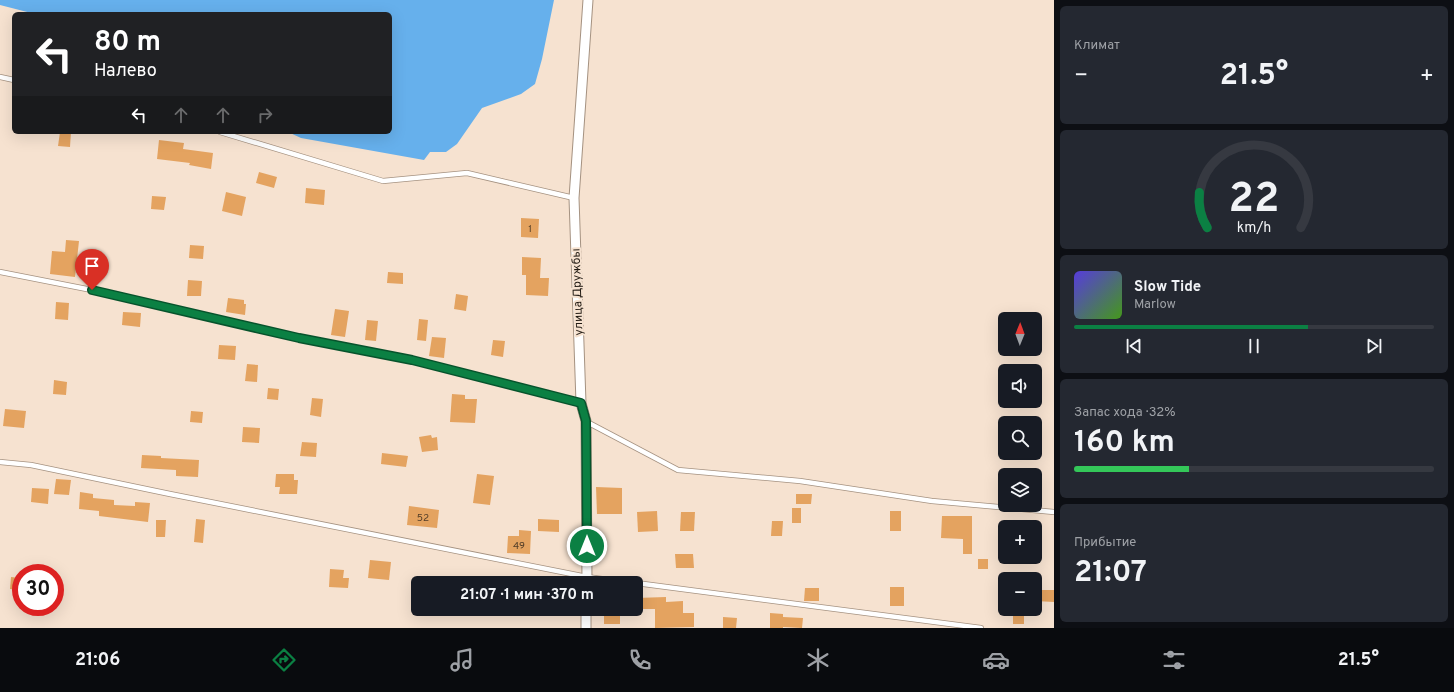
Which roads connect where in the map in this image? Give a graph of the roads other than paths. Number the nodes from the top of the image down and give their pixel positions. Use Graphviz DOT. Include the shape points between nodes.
graph roads {
  1 [pos="588,0"];
  2 [pos="0,77"];
  3 [pos="12,80"];
  4 [pos="227,134"];
  5 [pos="574,198"];
  6 [pos="0,272"];
  7 [pos="581,403"];
  8 [pos="586,421"];
  9 [pos="0,462"];
  10 [pos="1054,512"];
  11 [pos="568,576"];
  12 [pos="587,576"];
  13 [pos="643,585"];
  14 [pos="586,616"];
  15 [pos="586,628"];
  16 [pos="981,628"];
  1 -- 5 [label="street, улица Дружбы"];
  2 -- 3 [label="lane"];
  4 -- 5 [label="lane" via="383,180 468,173"];
  5 -- 7 [label="street, улица Дружбы"];
  6 -- 7 [label="lane" via="107,293 299,338 412,360"];
  7 -- 8 [label="lane"];
  8 -- 10 [label="lane" via="678,470 800,481 932,501"];
  8 -- 12 [label="street"];
  9 -- 11 [label="lane" via="31,465"];
  13 -- 16 [label="lane"];
  14 -- 15 [label="street"];
}
